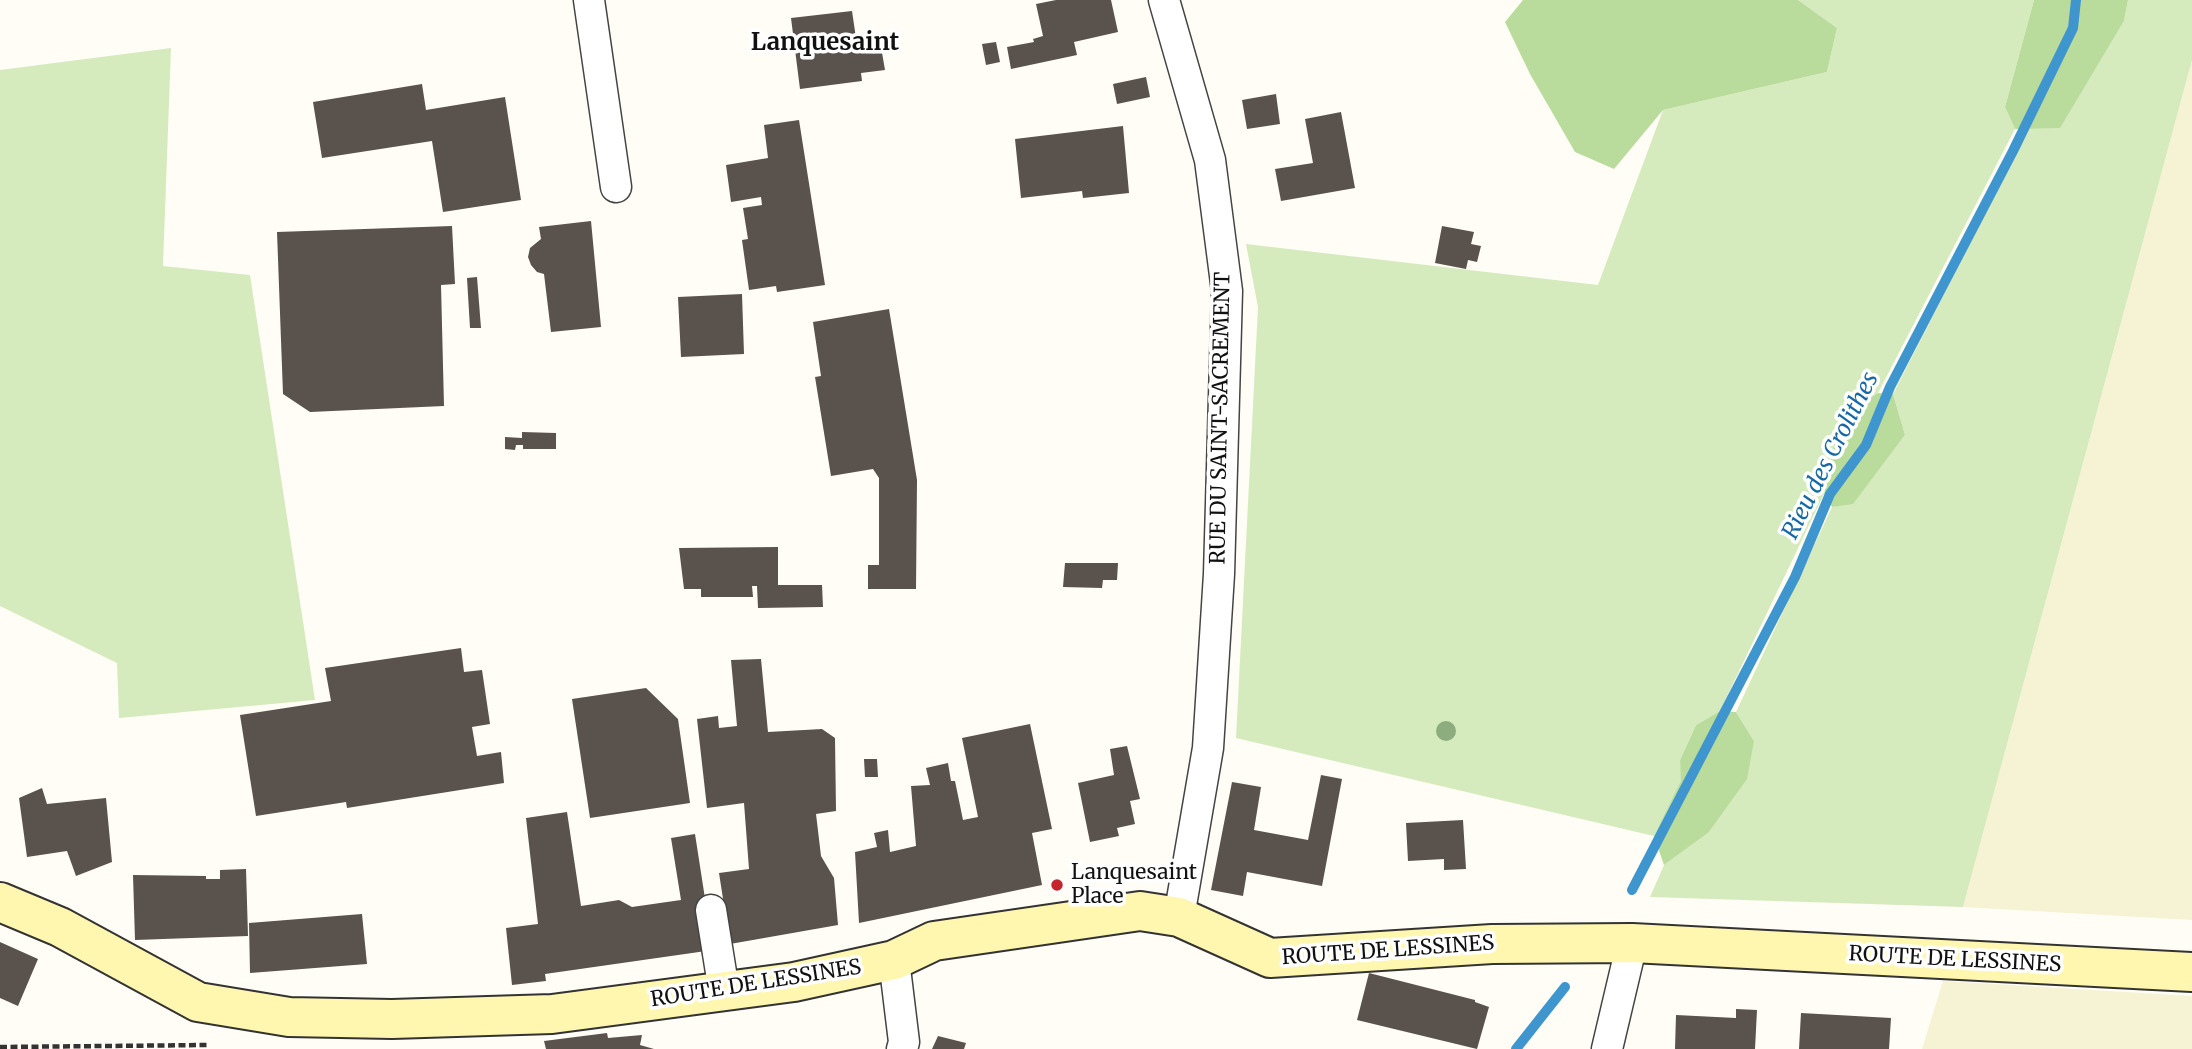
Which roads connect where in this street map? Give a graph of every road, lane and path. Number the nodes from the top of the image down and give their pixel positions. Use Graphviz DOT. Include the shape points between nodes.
graph roads {
  1 [pos="589,0"];
  2 [pos="1164,0"];
  3 [pos="616,187"];
  4 [pos="0,902"];
  5 [pos="711,910"];
  6 [pos="1179,917"];
  7 [pos="1632,943"];
  8 [pos="894,960"];
  9 [pos="2192,972"];
  10 [pos="723,992"];
  11 [pos="163,1044"];
  12 [pos="0,1047"];
  13 [pos="902,1049"];
  14 [pos="1607,1049"];
  1 -- 3 [label="street"];
  2 -- 6 [label="street, RUE DU SAINT-SACREMENT" via="1210,160 1227,291 1208,748"];
  4 -- 10 [label="main road, ROUTE DE LESSINES" via="60,927 198,1002 289,1017 552,1014"];
  5 -- 10 [label="street"];
  6 -- 7 [label="main road, ROUTE DE LESSINES" via="1270,958 1492,944"];
  6 -- 8 [label="main road, ROUTE DE LESSINES" via="1140,911 934,941"];
  7 -- 9 [label="main road, ROUTE DE LESSINES"];
  7 -- 14 [label="street"];
  8 -- 10 [label="main road, ROUTE DE LESSINES"];
  8 -- 13 [label="street"];
  11 -- 12 [label="path"];
}
